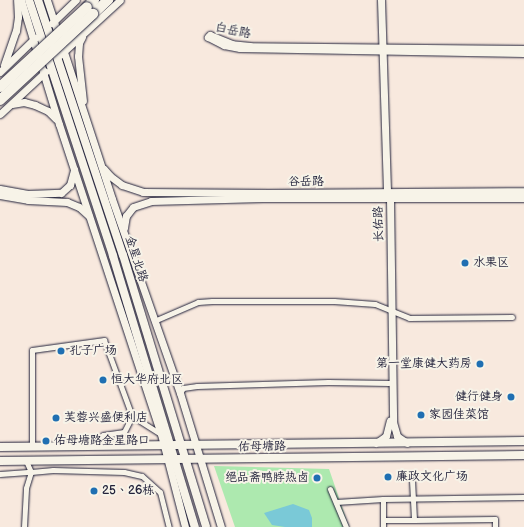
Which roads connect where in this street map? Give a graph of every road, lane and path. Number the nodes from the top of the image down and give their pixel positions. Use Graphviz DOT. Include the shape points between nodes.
graph roads {
  1 [pos="17,0"];
  2 [pos="21,0"];
  3 [pos="29,0"];
  4 [pos="38,0"];
  5 [pos="47,0"];
  6 [pos="76,0"];
  7 [pos="108,0"];
  8 [pos="120,0"];
  9 [pos="380,0"];
  10 [pos="91,7"];
  11 [pos="54,21"];
  12 [pos="47,27"];
  13 [pos="83,33"];
  14 [pos="40,34"];
  15 [pos="33,40"];
  16 [pos="382,49"];
  17 [pos="524,49"];
  18 [pos="63,53"];
  19 [pos="524,53"];
  20 [pos="57,59"];
  21 [pos="50,66"];
  22 [pos="0,71"];
  23 [pos="43,74"];
  24 [pos="0,87"];
  25 [pos="0,100"];
  26 [pos="10,105"];
  27 [pos="0,114"];
  28 [pos="59,124"];
  29 [pos="88,125"];
  30 [pos="99,161"];
  31 [pos="74,166"];
  32 [pos="0,189"];
  33 [pos="524,191"];
  34 [pos="0,195"];
  35 [pos="387,195"];
  36 [pos="524,198"];
  37 [pos="90,216"];
  38 [pos="125,234"];
  39 [pos="390,310"];
  40 [pos="512,317"];
  41 [pos="154,320"];
  42 [pos="389,383"];
  43 [pos="180,393"];
  44 [pos="132,416"];
  45 [pos="161,434"];
  46 [pos="524,442"];
  47 [pos="376,443"];
  48 [pos="407,443"];
  49 [pos="168,445"];
  50 [pos="182,445"];
  51 [pos="195,445"];
  52 [pos="32,446"];
  53 [pos="98,446"];
  54 [pos="0,447"];
  55 [pos="524,455"];
  56 [pos="172,460"];
  57 [pos="186,460"];
  58 [pos="200,460"];
  59 [pos="0,461"];
  60 [pos="26,461"];
  61 [pos="32,472"];
  62 [pos="0,474"];
  63 [pos="412,480"];
  64 [pos="330,488"];
  65 [pos="524,497"];
  66 [pos="383,499"];
  67 [pos="414,499"];
  68 [pos="336,502"];
  69 [pos="383,520"];
  70 [pos="414,520"];
  71 [pos="24,527"];
  72 [pos="169,527"];
  73 [pos="185,527"];
  74 [pos="195,527"];
  75 [pos="206,527"];
  76 [pos="221,527"];
  77 [pos="346,527"];
  78 [pos="383,527"];
  79 [pos="495,527"];
  1 -- 22 [label="street" via="16,31"];
  2 -- 15 [label="street"];
  3 -- 14 [label="main road, 金星北路"];
  4 -- 12 [label="main road, 金星北路"];
  5 -- 11 [label="street"];
  6 -- 11 [label="street"];
  7 -- 10 [label="highway"];
  8 -- 13 [label="street"];
  9 -- 16 [label="street, 长佑路"];
  10 -- 24 [label="highway, bridge"];
  10 -- 25 [label="highway, bridge"];
  11 -- 12 [label="street"];
  11 -- 18 [label="street"];
  12 -- 14 [label="street"];
  12 -- 20 [label="main road, 金星北路"];
  13 -- 18 [label="street"];
  13 -- 29 [label="street" via="78,56"];
  14 -- 15 [label="street"];
  14 -- 21 [label="main road, 金星北路"];
  15 -- 22 [label="street"];
  15 -- 23 [label="street"];
  16 -- 16 [label="street, 白岳路" via="241,46 210,35 208,38 240,48"];
  16 -- 17 [label="street, 白岳路"];
  16 -- 19 [label="street, 白岳路"];
  16 -- 35 [label="street, 长佑路"];
  18 -- 20 [label="street"];
  18 -- 29 [label="street"];
  20 -- 21 [label="street"];
  20 -- 50 [label="main road, 金星北路"];
  21 -- 23 [label="street"];
  21 -- 49 [label="main road, 金星北路" via="113,256"];
  23 -- 26 [label="street"];
  23 -- 28 [label="street"];
  26 -- 27 [label="street"];
  26 -- 28 [label="street" via="24,102 43,108"];
  28 -- 31 [label="street"];
  29 -- 30 [label="street"];
  30 -- 35 [label="street, 谷岳路" via="105,172 115,180 143,192"];
  30 -- 38 [label="street"];
  31 -- 32 [label="street" via="73,181 61,193 28,194"];
  31 -- 37 [label="street"];
  33 -- 35 [label="street, 谷岳路"];
  34 -- 37 [label="street" via="28,200 67,202"];
  35 -- 36 [label="street"];
  35 -- 38 [label="street" via="151,200 137,204 128,212 124,221"];
  35 -- 39 [label="street, 长佑路"];
  37 -- 45 [label="street"];
  38 -- 41 [label="street"];
  39 -- 40 [label="street" via="409,318"];
  39 -- 41 [label="street" via="375,304 334,301 212,301 198,302"];
  39 -- 42 [label="street, 长佑路"];
  39 -- 48 [label="street, 长佑路" via="394,425 397,436"];
  41 -- 43 [label="street"];
  42 -- 43 [label="street" via="197,386 183,388"];
  42 -- 47 [label="street, 长佑路" via="389,429 384,439"];
  43 -- 51 [label="street"];
  44 -- 45 [label="street"];
  44 -- 52 [label="street" via="104,340 32,350"];
  44 -- 53 [label="street" via="124,432 103,435"];
  45 -- 49 [label="street"];
  46 -- 48 [label="main road, 佑母塘路"];
  47 -- 48 [label="main road, 佑母塘路"];
  47 -- 51 [label="main road, 佑母塘路"];
  49 -- 50 [label="main road, 佑母塘路"];
  49 -- 53 [label="main road, 佑母塘路"];
  49 -- 56 [label="main road, 金星北路"];
  50 -- 51 [label="main road, 佑母塘路"];
  50 -- 57 [label="main road, 金星北路"];
  51 -- 58 [label="street"];
  52 -- 53 [label="main road, 佑母塘路"];
  52 -- 54 [label="main road, 佑母塘路"];
  55 -- 58 [label="main road, 佑母塘路"];
  56 -- 57 [label="main road, 佑母塘路"];
  56 -- 60 [label="main road, 佑母塘路"];
  56 -- 73 [label="street"];
  56 -- 74 [label="main road, 金星北路"];
  57 -- 58 [label="main road, 佑母塘路"];
  57 -- 75 [label="main road, 金星北路"];
  58 -- 76 [label="street"];
  59 -- 60 [label="main road, 佑母塘路"];
  60 -- 61 [label="street"];
  61 -- 62 [label="street"];
  61 -- 71 [label="street" via="26,488"];
  61 -- 72 [label="street" via="124,472 142,476 160,492"];
  63 -- 67 [label="street"];
  64 -- 68 [label="street"];
  65 -- 67 [label="street"];
  66 -- 67 [label="street"];
  66 -- 68 [label="street"];
  66 -- 69 [label="street"];
  67 -- 70 [label="street"];
  68 -- 77 [label="street"];
  69 -- 70 [label="street"];
  69 -- 78 [label="street"];
  70 -- 79 [label="street" via="495,519"];
}
